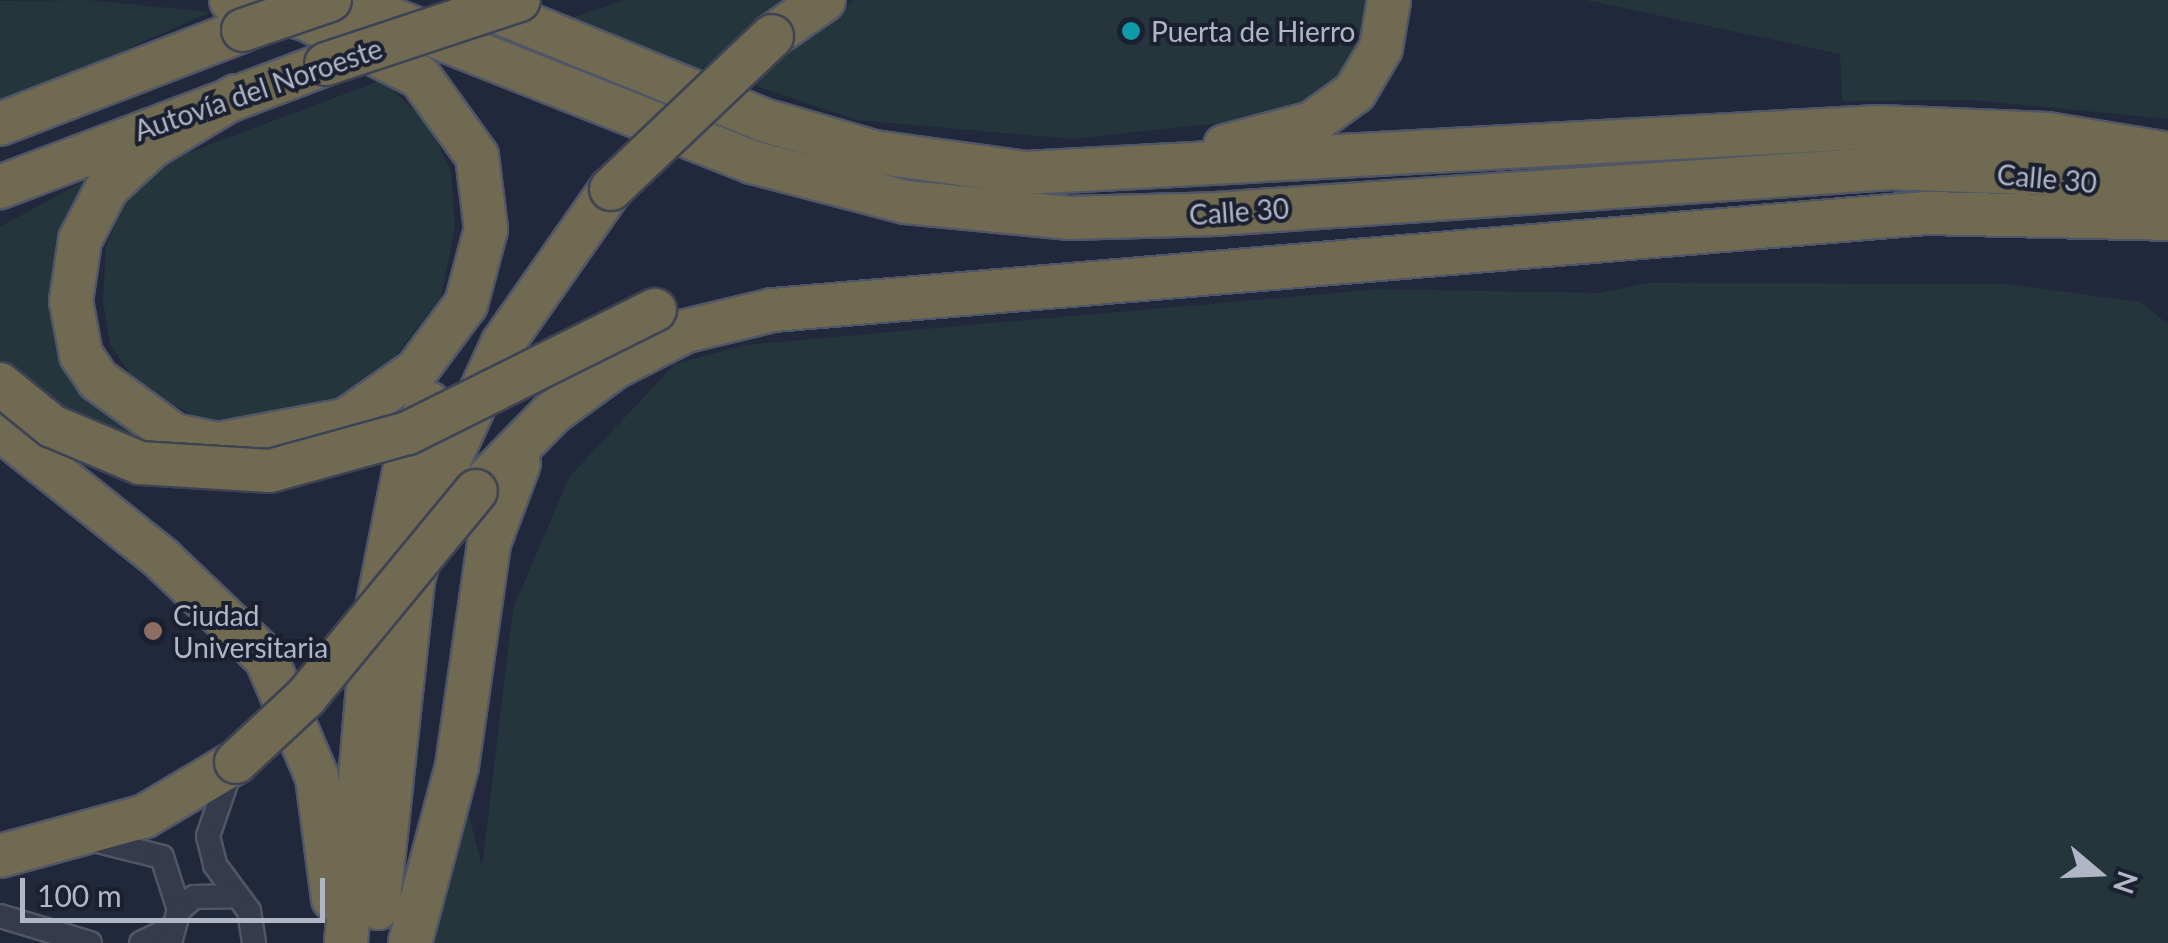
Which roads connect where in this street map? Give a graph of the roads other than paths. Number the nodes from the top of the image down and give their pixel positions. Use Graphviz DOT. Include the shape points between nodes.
graph roads {
  1 [pos="278,0"];
  2 [pos="330,0"];
  3 [pos="343,0"];
  4 [pos="468,0"];
  5 [pos="519,0"];
  6 [pos="824,0"];
  7 [pos="1389,0"];
  8 [pos="237,15"];
  9 [pos="236,96"];
  10 [pos="0,124"];
  11 [pos="2168,154"];
  12 [pos="1025,173"];
  13 [pos="0,187"];
  14 [pos="2168,193"];
  15 [pos="2168,219"];
  16 [pos="1164,274"];
  17 [pos="0,384"];
  18 [pos="552,413"];
  19 [pos="0,429"];
  20 [pos="236,762"];
  21 [pos="44,851"];
  22 [pos="0,856"];
  23 [pos="233,896"];
  24 [pos="0,918"];
  25 [pos="173,927"];
  26 [pos="63,943"];
  27 [pos="90,943"];
  28 [pos="141,943"];
  29 [pos="254,943"];
  30 [pos="328,943"];
  31 [pos="346,943"];
  32 [pos="373,943"];
  33 [pos="410,943"];
  1 -- 31 [label="highway" via="392,41 437,73 481,123 502,192 491,283 409,448 386,548"];
  2 -- 8 [label="highway, bridge"];
  3 -- 14 [label="highway, Calle 30" via="752,162 906,202 1068,218 1216,214 1890,168 2051,174"];
  4 -- 12 [label="highway, Calle 30" via="763,120 874,152"];
  5 -- 9 [label="highway, Autovía del Noroeste, bridge"];
  6 -- 32 [label="highway, bridge" via="772,36 611,189 503,344 442,476 413,580"];
  7 -- 12 [label="highway" via="1369,72 1312,124 1271,138"];
  8 -- 9 [label="highway" via="380,49 420,77 478,156 486,229 466,304 416,371 346,420 218,444 174,434 98,380 80,356 71,301 80,240 107,188 151,148"];
  8 -- 10 [label="highway"];
  9 -- 13 [label="highway, Autovía del Noroeste"];
  11 -- 12 [label="highway, Calle 30" via="2047,134 1880,127"];
  15 -- 16 [label="highway" via="1926,214"];
  16 -- 17 [label="highway, bridge" via="762,285 654,310 408,433 270,470 140,462 52,426"];
  16 -- 18 [label="highway" via="729,318 649,347"];
  18 -- 20 [label="highway, bridge" via="476,491 306,697"];
  18 -- 33 [label="highway" via="498,507 457,766"];
  19 -- 30 [label="highway" via="236,623 284,691 317,777 334,891"];
  20 -- 21 [label="highway" via="146,816"];
  20 -- 23 [label="street" via="211,807 208,836"];
  21 -- 22 [label="highway"];
  21 -- 25 [label="street" via="113,840 146,847 172,872"];
  23 -- 25 [label="street" via="194,897"];
  23 -- 29 [label="street" via="249,911"];
  24 -- 26 [label="street"];
  24 -- 27 [label="street"];
  25 -- 28 [label="street"];
}
